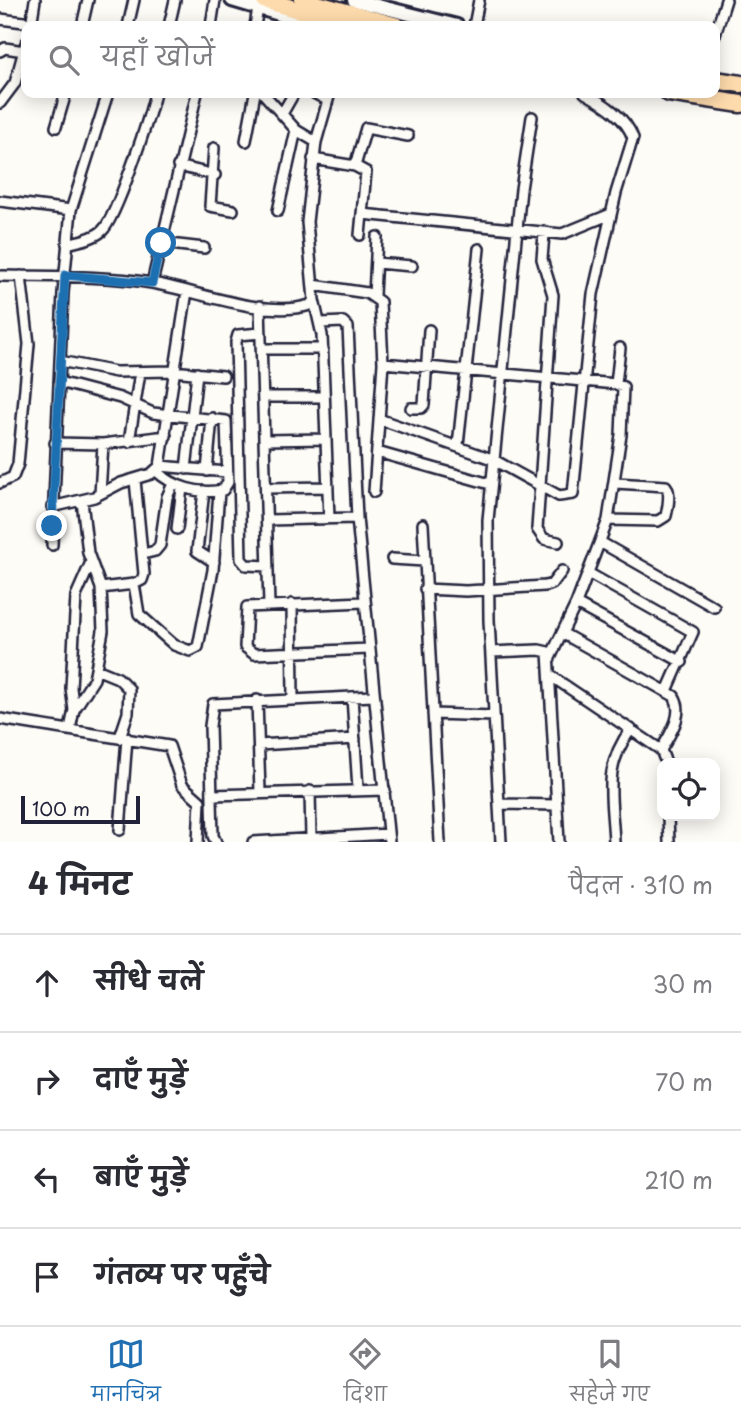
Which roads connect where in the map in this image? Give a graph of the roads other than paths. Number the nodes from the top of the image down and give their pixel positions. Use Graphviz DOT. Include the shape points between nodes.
graph roads {
  1 [pos="35,0"];
  2 [pos="88,0"];
  3 [pos="134,0"];
  4 [pos="175,0"];
  5 [pos="215,0"];
  6 [pos="232,0"];
  7 [pos="303,0"];
  8 [pos="354,0"];
  9 [pos="479,0"];
  10 [pos="726,0"];
  11 [pos="374,3"];
  12 [pos="261,4"];
  13 [pos="0,19"];
  14 [pos="32,21"];
  15 [pos="83,21"];
  16 [pos="129,21"];
  17 [pos="170,21"];
  18 [pos="212,21"];
  19 [pos="256,21"];
  20 [pos="283,21"];
  21 [pos="333,21"];
  22 [pos="379,21"];
  23 [pos="439,21"];
  24 [pos="475,21"];
  25 [pos="719,21"];
  26 [pos="21,23"];
  27 [pos="21,47"];
  28 [pos="0,51"];
  29 [pos="21,61"];
  30 [pos="720,81"];
  31 [pos="741,84"];
  32 [pos="64,98"];
  33 [pos="106,98"];
  34 [pos="154,98"];
  35 [pos="196,98"];
  36 [pos="254,98"];
  37 [pos="268,98"];
  38 [pos="291,98"];
  39 [pos="329,98"];
  40 [pos="592,98"];
  41 [pos="701,98"];
  42 [pos="0,103"];
  43 [pos="741,104"];
  44 [pos="282,114"];
  45 [pos="533,117"];
  46 [pos="56,127"];
  47 [pos="296,130"];
  48 [pos="408,136"];
  49 [pos="246,141"];
  50 [pos="316,142"];
  51 [pos="215,148"];
  52 [pos="313,159"];
  53 [pos="178,166"];
  54 [pos="355,166"];
  55 [pos="215,175"];
  56 [pos="0,201"];
  57 [pos="71,210"];
  58 [pos="233,210"];
  59 [pos="278,211"];
  60 [pos="362,214"];
  61 [pos="611,215"];
  62 [pos="519,232"];
  63 [pos="544,234"];
  64 [pos="360,235"];
  65 [pos="377,237"];
  66 [pos="161,243"];
  67 [pos="67,244"];
  68 [pos="204,248"];
  69 [pos="479,249"];
  70 [pos="376,263"];
  71 [pos="412,266"];
  72 [pos="65,275"];
  73 [pos="1,276"];
  74 [pos="21,276"];
  75 [pos="152,283"];
  76 [pos="313,285"];
  77 [pos="187,291"];
  78 [pos="374,295"];
  79 [pos="314,300"];
  80 [pos="260,306"];
  81 [pos="321,323"];
  82 [pos="429,330"];
  83 [pos="261,333"];
  84 [pos="620,348"];
  85 [pos="262,349"];
  86 [pos="323,349"];
  87 [pos="60,360"];
  88 [pos="383,363"];
  89 [pos="426,367"];
  90 [pos="468,370"];
  91 [pos="173,371"];
  92 [pos="140,372"];
  93 [pos="505,372"];
  94 [pos="197,373"];
  95 [pos="223,376"];
  96 [pos="545,377"];
  97 [pos="585,381"];
  98 [pos="59,382"];
  99 [pos="616,384"];
  100 [pos="264,397"];
  101 [pos="324,397"];
  102 [pos="135,405"];
  103 [pos="411,408"];
  104 [pos="168,415"];
  105 [pos="190,416"];
  106 [pos="212,418"];
  107 [pos="379,419"];
  108 [pos="166,436"];
  109 [pos="326,439"];
  110 [pos="265,440"];
  111 [pos="129,442"];
  112 [pos="55,443"];
  113 [pos="103,444"];
  114 [pos="458,445"];
  115 [pos="377,452"];
  116 [pos="492,458"];
  117 [pos="158,468"];
  118 [pos="186,469"];
  119 [pos="207,471"];
  120 [pos="228,472"];
  121 [pos="135,480"];
  122 [pos="0,483"];
  123 [pos="615,483"];
  124 [pos="490,484"];
  125 [pos="539,485"];
  126 [pos="178,486"];
  127 [pos="327,487"];
  128 [pos="266,488"];
  129 [pos="204,491"];
  130 [pos="219,492"];
  131 [pos="374,492"];
  132 [pos="100,494"];
  133 [pos="82,501"];
  134 [pos="52,507"];
  135 [pos="329,518"];
  136 [pos="357,518"];
  137 [pos="267,520"];
  138 [pos="608,520"];
  139 [pos="423,524"];
  140 [pos="177,529"];
  141 [pos="558,542"];
  142 [pos="600,542"];
  143 [pos="52,545"];
  144 [pos="143,554"];
  145 [pos="392,559"];
  146 [pos="424,561"];
  147 [pos="91,562"];
  148 [pos="214,562"];
  149 [pos="268,566"];
  150 [pos="562,571"];
  151 [pos="588,573"];
  152 [pos="134,584"];
  153 [pos="101,588"];
  154 [pos="425,589"];
  155 [pos="488,589"];
  156 [pos="364,602"];
  157 [pos="292,604"];
  158 [pos="576,604"];
  159 [pos="269,605"];
  160 [pos="714,607"];
  161 [pos="562,633"];
  162 [pos="369,649"];
  163 [pos="292,652"];
  164 [pos="491,652"];
  165 [pos="550,658"];
  166 [pos="682,662"];
  167 [pos="96,669"];
  168 [pos="551,676"];
  169 [pos="667,691"];
  170 [pos="373,696"];
  171 [pos="352,697"];
  172 [pos="293,699"];
  173 [pos="257,700"];
  174 [pos="74,710"];
  175 [pos="433,715"];
  176 [pos="494,716"];
  177 [pos="0,719"];
  178 [pos="70,729"];
  179 [pos="631,729"];
  180 [pos="123,737"];
  181 [pos="355,739"];
  182 [pos="259,745"];
  183 [pos="661,750"];
  184 [pos="664,758"];
  185 [pos="358,789"];
  186 [pos="385,790"];
  187 [pos="310,791"];
  188 [pos="260,792"];
  189 [pos="212,795"];
  190 [pos="499,804"];
  191 [pos="557,805"];
  192 [pos="668,821"];
  193 [pos="120,830"];
  194 [pos="389,838"];
  195 [pos="310,839"];
  196 [pos="342,839"];
  197 [pos="198,842"];
  198 [pos="216,842"];
  199 [pos="253,842"];
  200 [pos="440,842"];
  201 [pos="501,842"];
  202 [pos="559,842"];
  203 [pos="614,842"];
  204 [pos="669,842"];
  1 -- 14 [label="street"];
  2 -- 15 [label="street"];
  3 -- 16 [label="street"];
  4 -- 17 [label="street"];
  5 -- 18 [label="street"];
  6 -- 12 [label="street"];
  7 -- 22 [label="highway"];
  8 -- 11 [label="street"];
  9 -- 24 [label="street"];
  10 -- 25 [label="street"];
  11 -- 23 [label="street"];
  12 -- 19 [label="street"];
  12 -- 20 [label="street"];
  12 -- 21 [label="highway"];
  13 -- 26 [label="street"];
  27 -- 28 [label="street"];
  29 -- 42 [label="street" via="15,83"];
  30 -- 31 [label="highway"];
  32 -- 46 [label="street"];
  33 -- 57 [label="street"];
  34 -- 67 [label="street" via="141,143 106,227 93,237"];
  35 -- 53 [label="street"];
  36 -- 49 [label="street"];
  37 -- 44 [label="street"];
  38 -- 44 [label="street"];
  39 -- 50 [label="street"];
  40 -- 61 [label="street" via="618,116 633,138"];
  41 -- 43 [label="highway"];
  44 -- 47 [label="street"];
  45 -- 62 [label="street"];
  47 -- 50 [label="street"];
  47 -- 59 [label="street"];
  48 -- 54 [label="street" via="366,128"];
  50 -- 52 [label="street"];
  51 -- 55 [label="street"];
  52 -- 54 [label="street"];
  52 -- 76 [label="street" via="307,222"];
  53 -- 55 [label="street"];
  53 -- 66 [label="street"];
  54 -- 60 [label="street" via="368,175"];
  55 -- 58 [label="street" via="210,206"];
  56 -- 57 [label="street"];
  57 -- 67 [label="street"];
  60 -- 62 [label="street"];
  60 -- 64 [label="street"];
  61 -- 63 [label="street" via="573,232"];
  61 -- 97 [label="street" via="593,294"];
  62 -- 63 [label="street"];
  62 -- 93 [label="street"];
  63 -- 96 [label="street" via="542,259 553,295"];
  65 -- 70 [label="street"];
  66 -- 68 [label="street"];
  66 -- 75 [label="street"];
  67 -- 72 [label="street"];
  69 -- 90 [label="street"];
  70 -- 71 [label="street"];
  70 -- 78 [label="street"];
  72 -- 74 [label="street"];
  72 -- 75 [label="street"];
  72 -- 87 [label="street"];
  73 -- 74 [label="street"];
  74 -- 122 [label="street" via="29,344 18,464 13,477"];
  75 -- 77 [label="street"];
  76 -- 78 [label="street"];
  76 -- 79 [label="street"];
  77 -- 80 [label="street"];
  77 -- 91 [label="street"];
  78 -- 88 [label="street" via="382,307"];
  79 -- 80 [label="street" via="301,308"];
  79 -- 81 [label="street"];
  80 -- 83 [label="street"];
  81 -- 86 [label="street"];
  81 -- 136 [label="street" via="343,322 348,327"];
  82 -- 89 [label="street"];
  83 -- 85 [label="street"];
  83 -- 149 [label="street" via="238,335 236,342 240,559 246,565"];
  84 -- 99 [label="street"];
  85 -- 86 [label="street"];
  85 -- 100 [label="street"];
  86 -- 101 [label="street"];
  87 -- 92 [label="street" via="116,372"];
  87 -- 98 [label="street"];
  88 -- 89 [label="street"];
  88 -- 107 [label="street"];
  89 -- 90 [label="street"];
  89 -- 103 [label="street" via="424,405"];
  90 -- 93 [label="street"];
  90 -- 114 [label="street"];
  91 -- 92 [label="street"];
  91 -- 94 [label="street"];
  91 -- 104 [label="street"];
  92 -- 102 [label="street"];
  93 -- 96 [label="street"];
  93 -- 116 [label="street"];
  94 -- 95 [label="street"];
  94 -- 105 [label="street"];
  96 -- 97 [label="street"];
  96 -- 125 [label="street"];
  97 -- 99 [label="street"];
  97 -- 125 [label="street" via="573,494 565,497"];
  98 -- 102 [label="street"];
  98 -- 112 [label="street"];
  99 -- 123 [label="street" via="624,391"];
  100 -- 101 [label="street"];
  100 -- 110 [label="street"];
  101 -- 109 [label="street"];
  102 -- 104 [label="street"];
  102 -- 111 [label="street"];
  104 -- 105 [label="street"];
  104 -- 108 [label="street"];
  105 -- 106 [label="street"];
  105 -- 118 [label="street"];
  106 -- 119 [label="street"];
  106 -- 120 [label="street" via="226,421"];
  107 -- 114 [label="street"];
  107 -- 115 [label="street"];
  108 -- 111 [label="street"];
  108 -- 117 [label="street"];
  109 -- 110 [label="street"];
  109 -- 127 [label="street"];
  110 -- 128 [label="street"];
  111 -- 113 [label="street"];
  112 -- 113 [label="street"];
  112 -- 134 [label="street"];
  113 -- 132 [label="street"];
  114 -- 116 [label="street"];
  115 -- 124 [label="street"];
  115 -- 131 [label="street"];
  116 -- 124 [label="street"];
  116 -- 125 [label="street"];
  117 -- 118 [label="street"];
  117 -- 121 [label="street"];
  117 -- 126 [label="street"];
  118 -- 119 [label="street"];
  119 -- 120 [label="street"];
  120 -- 130 [label="street" via="226,488"];
  121 -- 132 [label="street"];
  121 -- 144 [label="street"];
  123 -- 138 [label="street"];
  123 -- 138 [label="street" via="666,486 667,511 658,521"];
  124 -- 155 [label="street"];
  125 -- 141 [label="street" via="537,529 544,539"];
  126 -- 129 [label="street"];
  126 -- 140 [label="street"];
  126 -- 144 [label="street" via="168,492 160,545"];
  127 -- 128 [label="street"];
  127 -- 135 [label="street"];
  128 -- 137 [label="street"];
  129 -- 130 [label="street"];
  129 -- 148 [label="street" via="197,551"];
  130 -- 148 [label="street"];
  132 -- 133 [label="street"];
  133 -- 134 [label="street"];
  133 -- 147 [label="street"];
  134 -- 143 [label="street"];
  135 -- 136 [label="street"];
  135 -- 137 [label="street"];
  136 -- 156 [label="street"];
  137 -- 149 [label="street"];
  138 -- 142 [label="street"];
  139 -- 146 [label="street"];
  142 -- 151 [label="street"];
  142 -- 160 [label="street"];
  144 -- 152 [label="street" via="144,574"];
  145 -- 146 [label="street"];
  146 -- 154 [label="street"];
  147 -- 153 [label="street"];
  147 -- 174 [label="street" via="76,596"];
  148 -- 152 [label="street" via="201,641 194,650 178,648 139,614"];
  149 -- 159 [label="street"];
  150 -- 155 [label="street" via="545,586"];
  151 -- 158 [label="street"];
  151 -- 166 [label="street" via="690,628 694,638"];
  152 -- 153 [label="street"];
  153 -- 167 [label="street" via="103,631"];
  154 -- 155 [label="street"];
  154 -- 175 [label="street"];
  155 -- 164 [label="street"];
  156 -- 157 [label="street"];
  156 -- 162 [label="street"];
  157 -- 159 [label="street"];
  157 -- 163 [label="street"];
  158 -- 161 [label="street"];
  158 -- 166 [label="street"];
  159 -- 163 [label="street" via="247,607 244,647 254,654"];
  161 -- 165 [label="street"];
  161 -- 169 [label="street"];
  162 -- 163 [label="street"];
  162 -- 170 [label="street"];
  163 -- 172 [label="street"];
  164 -- 165 [label="street" via="544,650"];
  164 -- 176 [label="street"];
  165 -- 168 [label="street"];
  166 -- 169 [label="street"];
  167 -- 174 [label="street"];
  167 -- 180 [label="street" via="118,678 129,689"];
  168 -- 179 [label="street"];
  168 -- 191 [label="street"];
  169 -- 183 [label="street" via="678,703 678,711"];
  170 -- 171 [label="street"];
  170 -- 186 [label="street"];
  171 -- 172 [label="street"];
  171 -- 181 [label="street"];
  172 -- 173 [label="street"];
  173 -- 182 [label="street"];
  173 -- 189 [label="street" via="218,702 211,707"];
  174 -- 178 [label="street"];
  175 -- 176 [label="street"];
  175 -- 200 [label="street"];
  176 -- 190 [label="street"];
  177 -- 178 [label="street"];
  178 -- 180 [label="street"];
  179 -- 183 [label="street"];
  179 -- 203 [label="street" via="612,766"];
  180 -- 193 [label="street"];
  180 -- 197 [label="street" via="162,743 173,750 182,785 200,801"];
  181 -- 182 [label="street"];
  181 -- 185 [label="street"];
  182 -- 188 [label="street"];
  183 -- 184 [label="street"];
  185 -- 186 [label="street"];
  185 -- 187 [label="street"];
  186 -- 194 [label="street"];
  187 -- 188 [label="street"];
  187 -- 195 [label="street"];
  188 -- 189 [label="street"];
  189 -- 198 [label="street"];
  190 -- 191 [label="street"];
  190 -- 201 [label="street"];
  191 -- 202 [label="street"];
  192 -- 204 [label="street"];
  194 -- 196 [label="street"];
  195 -- 196 [label="street"];
  195 -- 199 [label="street"];
}
